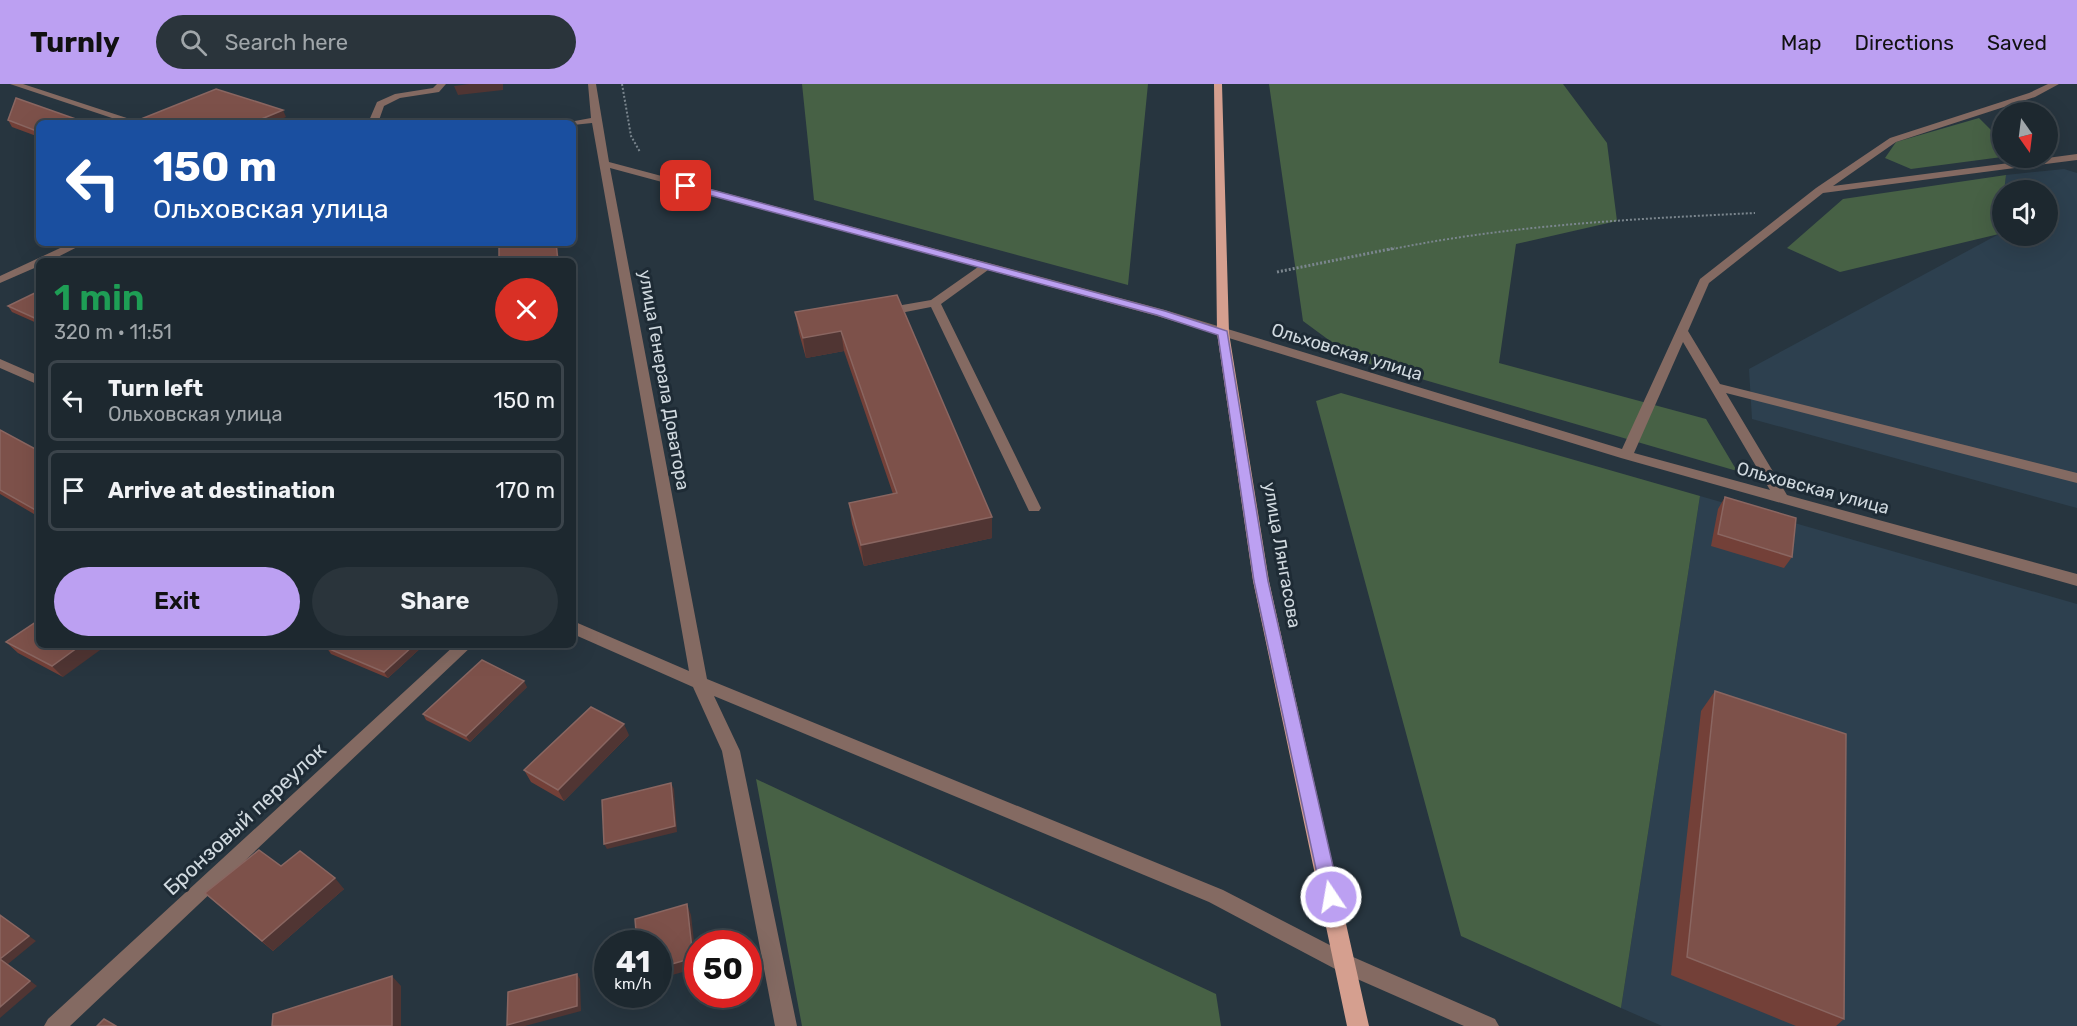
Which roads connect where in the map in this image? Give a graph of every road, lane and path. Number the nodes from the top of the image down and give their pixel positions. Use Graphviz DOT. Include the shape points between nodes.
graph roads {
  1 [pos="14,84"];
  2 [pos="442,84"];
  3 [pos="592,84"];
  4 [pos="1218,84"];
  5 [pos="2055,84"];
  6 [pos="128,120"];
  7 [pos="375,120"];
  8 [pos="596,120"];
  9 [pos="576,122"];
  10 [pos="2077,157"];
  11 [pos="605,164"];
  12 [pos="1820,190"];
  13 [pos="1794,211"];
  14 [pos="74,246"];
  15 [pos="48,258"];
  16 [pos="36,264"];
  17 [pos="987,266"];
  18 [pos="1277,272"];
  19 [pos="0,280"];
  20 [pos="935,303"];
  21 [pos="868,315"];
  22 [pos="1682,331"];
  23 [pos="1223,333"];
  24 [pos="0,363"];
  25 [pos="36,380"];
  26 [pos="1716,387"];
  27 [pos="1626,456"];
  28 [pos="2077,478"];
  29 [pos="1782,498"];
  30 [pos="1034,508"];
  31 [pos="2077,580"];
  32 [pos="576,628"];
  33 [pos="462,648"];
  34 [pos="699,683"];
  35 [pos="1346,964"];
  36 [pos="55,1026"];
  37 [pos="786,1026"];
  38 [pos="1359,1026"];
  39 [pos="1488,1026"];
  1 -- 6 [label="street"];
  2 -- 7 [label="street" via="436,90 398,96 380,104"];
  3 -- 8 [label="street, улица Генерала Доватора"];
  4 -- 23 [label="main road, улица Лянгасова"];
  5 -- 12 [label="street" via="1893,141"];
  8 -- 9 [label="street"];
  8 -- 11 [label="street, улица Генерала Доватора"];
  10 -- 12 [label="street"];
  11 -- 17 [label="street, Ольховская улица"];
  11 -- 34 [label="street, улица Генерала Доватора"];
  12 -- 13 [label="street"];
  13 -- 18 [label="path" via="1575,222 1440,239"];
  13 -- 22 [label="street" via="1704,281"];
  14 -- 15 [label="street"];
  16 -- 19 [label="street"];
  17 -- 20 [label="street"];
  17 -- 23 [label="street, Ольховская улица"];
  20 -- 21 [label="street"];
  20 -- 30 [label="street"];
  22 -- 26 [label="street"];
  22 -- 27 [label="street"];
  23 -- 27 [label="street, Ольховская улица"];
  23 -- 35 [label="main road, улица Лянгасова" via="1261,581"];
  24 -- 25 [label="street"];
  26 -- 28 [label="street"];
  26 -- 29 [label="street"];
  27 -- 29 [label="street, Ольховская улица"];
  29 -- 31 [label="street, Ольховская улица"];
  32 -- 34 [label="street"];
  33 -- 36 [label="street, Бронзовый переулок"];
  34 -- 35 [label="street" via="1216,896"];
  34 -- 37 [label="street, улица Генерала Доватора" via="731,751"];
  35 -- 38 [label="main road, улица Лянгасова"];
  35 -- 39 [label="street"];
}
